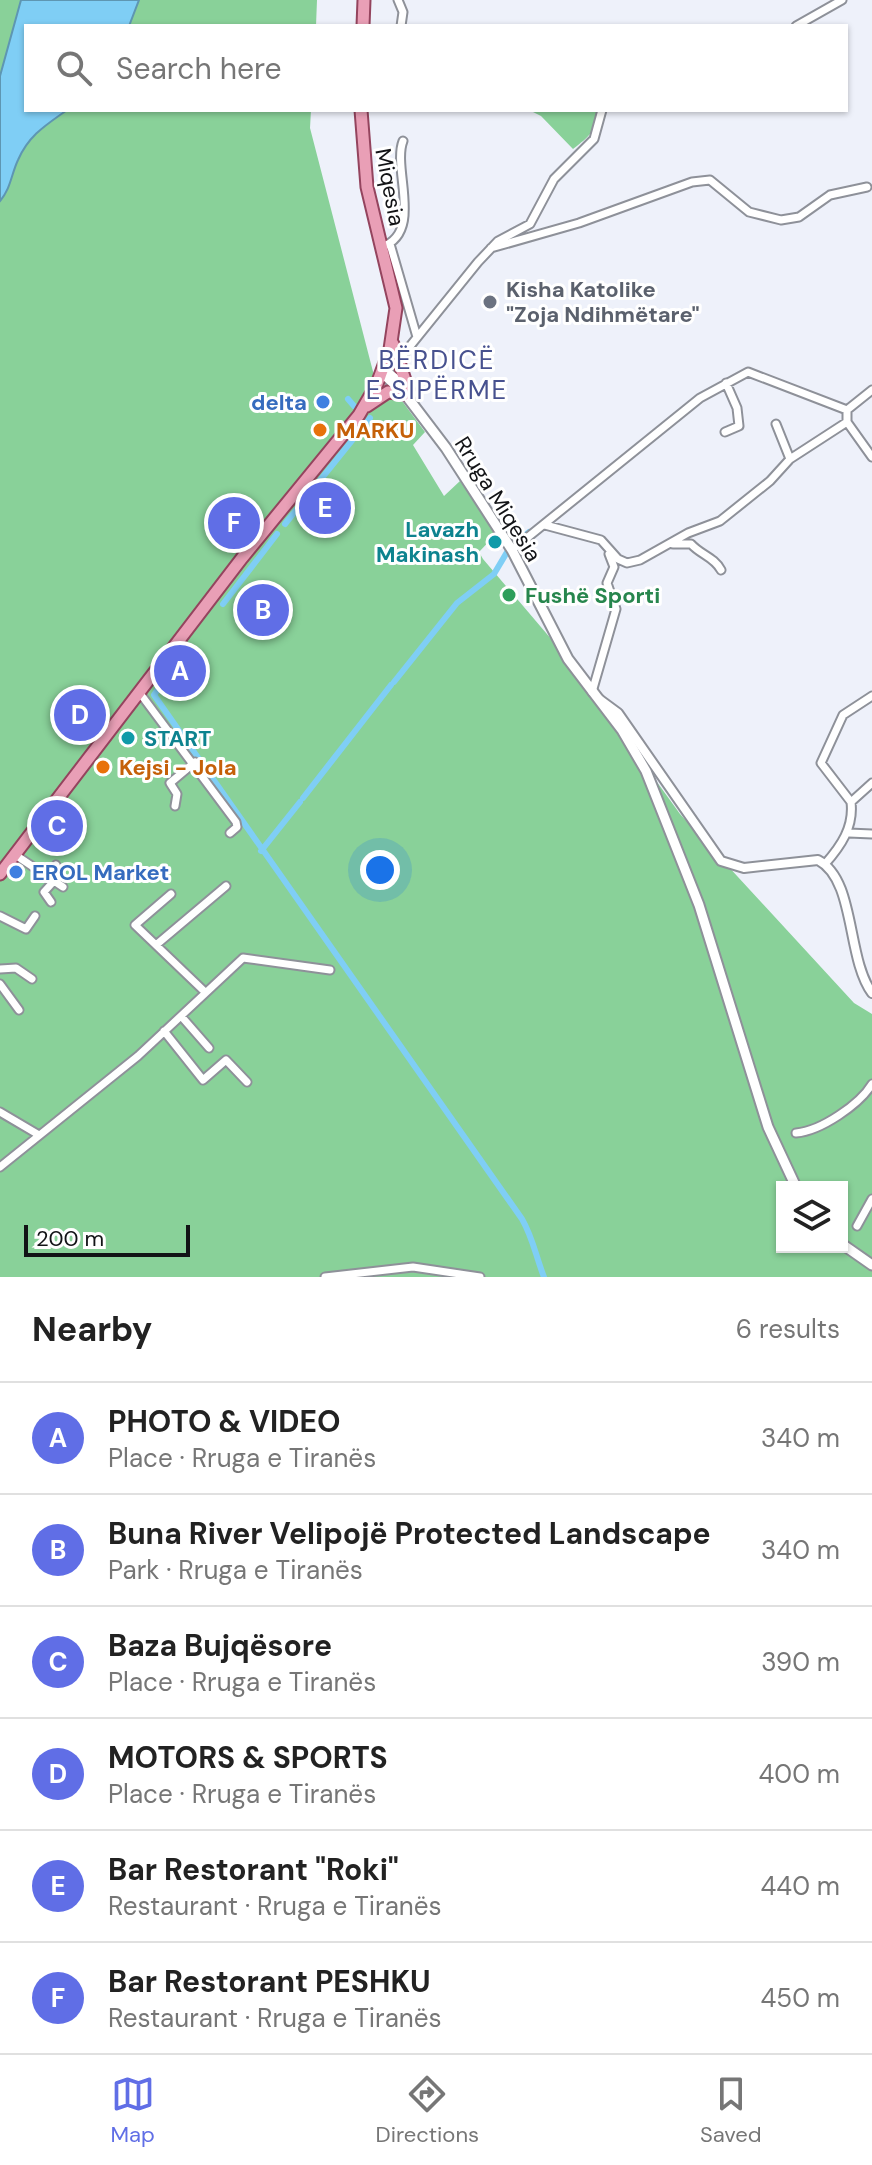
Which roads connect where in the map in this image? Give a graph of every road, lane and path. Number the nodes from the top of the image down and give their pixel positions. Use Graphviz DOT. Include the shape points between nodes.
graph roads {
  1 [pos="364,0"];
  2 [pos="398,0"];
  3 [pos="842,0"];
  4 [pos="363,24"];
  5 [pos="401,24"];
  6 [pos="800,24"];
  7 [pos="361,112"];
  8 [pos="601,112"];
  9 [pos="403,141"];
  10 [pos="867,187"];
  11 [pos="386,246"];
  12 [pos="491,248"];
  13 [pos="393,336"];
  14 [pos="417,337"];
  15 [pos="397,363"];
  16 [pos="383,371"];
  17 [pos="726,383"];
  18 [pos="872,390"];
  19 [pos="406,392"];
  20 [pos="363,408"];
  21 [pos="847,410"];
  22 [pos="847,422"];
  23 [pos="776,424"];
  24 [pos="725,432"];
  25 [pos="872,457"];
  26 [pos="790,459"];
  27 [pos="545,525"];
  28 [pos="510,546"];
  29 [pos="664,547"];
  30 [pos="608,550"];
  31 [pos="721,570"];
  32 [pos="139,692"];
  33 [pos="595,695"];
  34 [pos="872,696"];
  35 [pos="195,762"];
  36 [pos="872,783"];
  37 [pos="851,802"];
  38 [pos="175,806"];
  39 [pos="39,820"];
  40 [pos="230,833"];
  41 [pos="849,833"];
  42 [pos="872,834"];
  43 [pos="66,842"];
  44 [pos="14,854"];
  45 [pos="825,864"];
  46 [pos="56,865"];
  47 [pos="0,874"];
  48 [pos="51,879"];
  49 [pos="226,886"];
  50 [pos="63,887"];
  51 [pos="171,894"];
  52 [pos="51,902"];
  53 [pos="35,916"];
  54 [pos="1,920"];
  55 [pos="156,945"];
  56 [pos="0,969"];
  57 [pos="330,970"];
  58 [pos="32,979"];
  59 [pos="0,984"];
  60 [pos="205,992"];
  61 [pos="872,993"];
  62 [pos="19,1010"];
  63 [pos="181,1016"];
  64 [pos="164,1031"];
  65 [pos="209,1048"];
  66 [pos="247,1082"];
  67 [pos="872,1084"];
  68 [pos="0,1112"];
  69 [pos="796,1133"];
  70 [pos="39,1135"];
  71 [pos="0,1167"];
  72 [pos="793,1181"];
  73 [pos="872,1199"];
  74 [pos="857,1226"];
  75 [pos="848,1248"];
  76 [pos="872,1265"];
  77 [pos="325,1277"];
  78 [pos="480,1277"];
  1 -- 4 [label="main road"];
  2 -- 5 [label="street"];
  3 -- 6 [label="street"];
  7 -- 11 [label="main road, Miqesia" via="367,187"];
  8 -- 12 [label="street" via="594,139 562,168 530,224"];
  9 -- 11 [label="street" via="403,208 398,235"];
  10 -- 12 [label="street" via="830,195 799,217 781,220 749,212 710,180 692,182"];
  11 -- 13 [label="main road, Miqesia" via="396,308"];
  11 -- 14 [label="street"];
  12 -- 14 [label="street"];
  13 -- 15 [label="main road"];
  13 -- 16 [label="main road"];
  14 -- 15 [label="street"];
  15 -- 19 [label="main road"];
  16 -- 19 [label="main road, Rruga Miqesia"];
  16 -- 20 [label="main road"];
  17 -- 21 [label="street" via="754,372"];
  17 -- 24 [label="street" via="739,426"];
  17 -- 27 [label="street" via="700,398"];
  18 -- 21 [label="street"];
  19 -- 20 [label="main road" via="384,393"];
  19 -- 28 [label="main road, Rruga Miqesia"];
  20 -- 32 [label="main road"];
  21 -- 22 [label="street"];
  22 -- 25 [label="street"];
  22 -- 26 [label="street"];
  23 -- 26 [label="street"];
  26 -- 29 [label="street" via="720,521"];
  27 -- 28 [label="street"];
  27 -- 30 [label="street" via="601,540"];
  28 -- 33 [label="main road, Rruga Miqesia" via="561,647"];
  29 -- 30 [label="street" via="627,563"];
  29 -- 31 [label="street" via="685,542 714,559"];
  30 -- 33 [label="street" via="614,567 608,595 616,609"];
  32 -- 35 [label="street"];
  32 -- 39 [label="main road"];
  33 -- 45 [label="street" via="618,713 721,861 744,868 809,859"];
  33 -- 72 [label="main road, Rruga Miqesia" via="653,786 683,857 768,1127"];
  34 -- 37 [label="street" via="843,715 821,763"];
  35 -- 38 [label="street" via="170,783 177,794"];
  35 -- 40 [label="street" via="236,822"];
  36 -- 37 [label="street"];
  37 -- 41 [label="street"];
  39 -- 43 [label="street"];
  39 -- 44 [label="main road"];
  41 -- 42 [label="street"];
  41 -- 45 [label="street"];
  44 -- 47 [label="main road"];
  44 -- 48 [label="street"];
  45 -- 61 [label="street" via="838,880 858,967"];
  46 -- 48 [label="street"];
  48 -- 50 [label="street"];
  48 -- 52 [label="street" via="44,892"];
  49 -- 55 [label="street"];
  51 -- 55 [label="street" via="136,922"];
  53 -- 54 [label="street" via="26,929"];
  55 -- 60 [label="street"];
  56 -- 58 [label="street" via="16,968"];
  57 -- 60 [label="street" via="250,957"];
  59 -- 62 [label="street"];
  60 -- 63 [label="street"];
  63 -- 64 [label="street"];
  63 -- 65 [label="street"];
  64 -- 66 [label="street" via="203,1080 226,1060"];
  64 -- 70 [label="street"];
  67 -- 69 [label="street" via="867,1094 827,1121"];
  68 -- 70 [label="street"];
  70 -- 71 [label="street"];
  73 -- 74 [label="street"];
  75 -- 76 [label="main road"];
  77 -- 78 [label="street" via="413,1267"];
}
